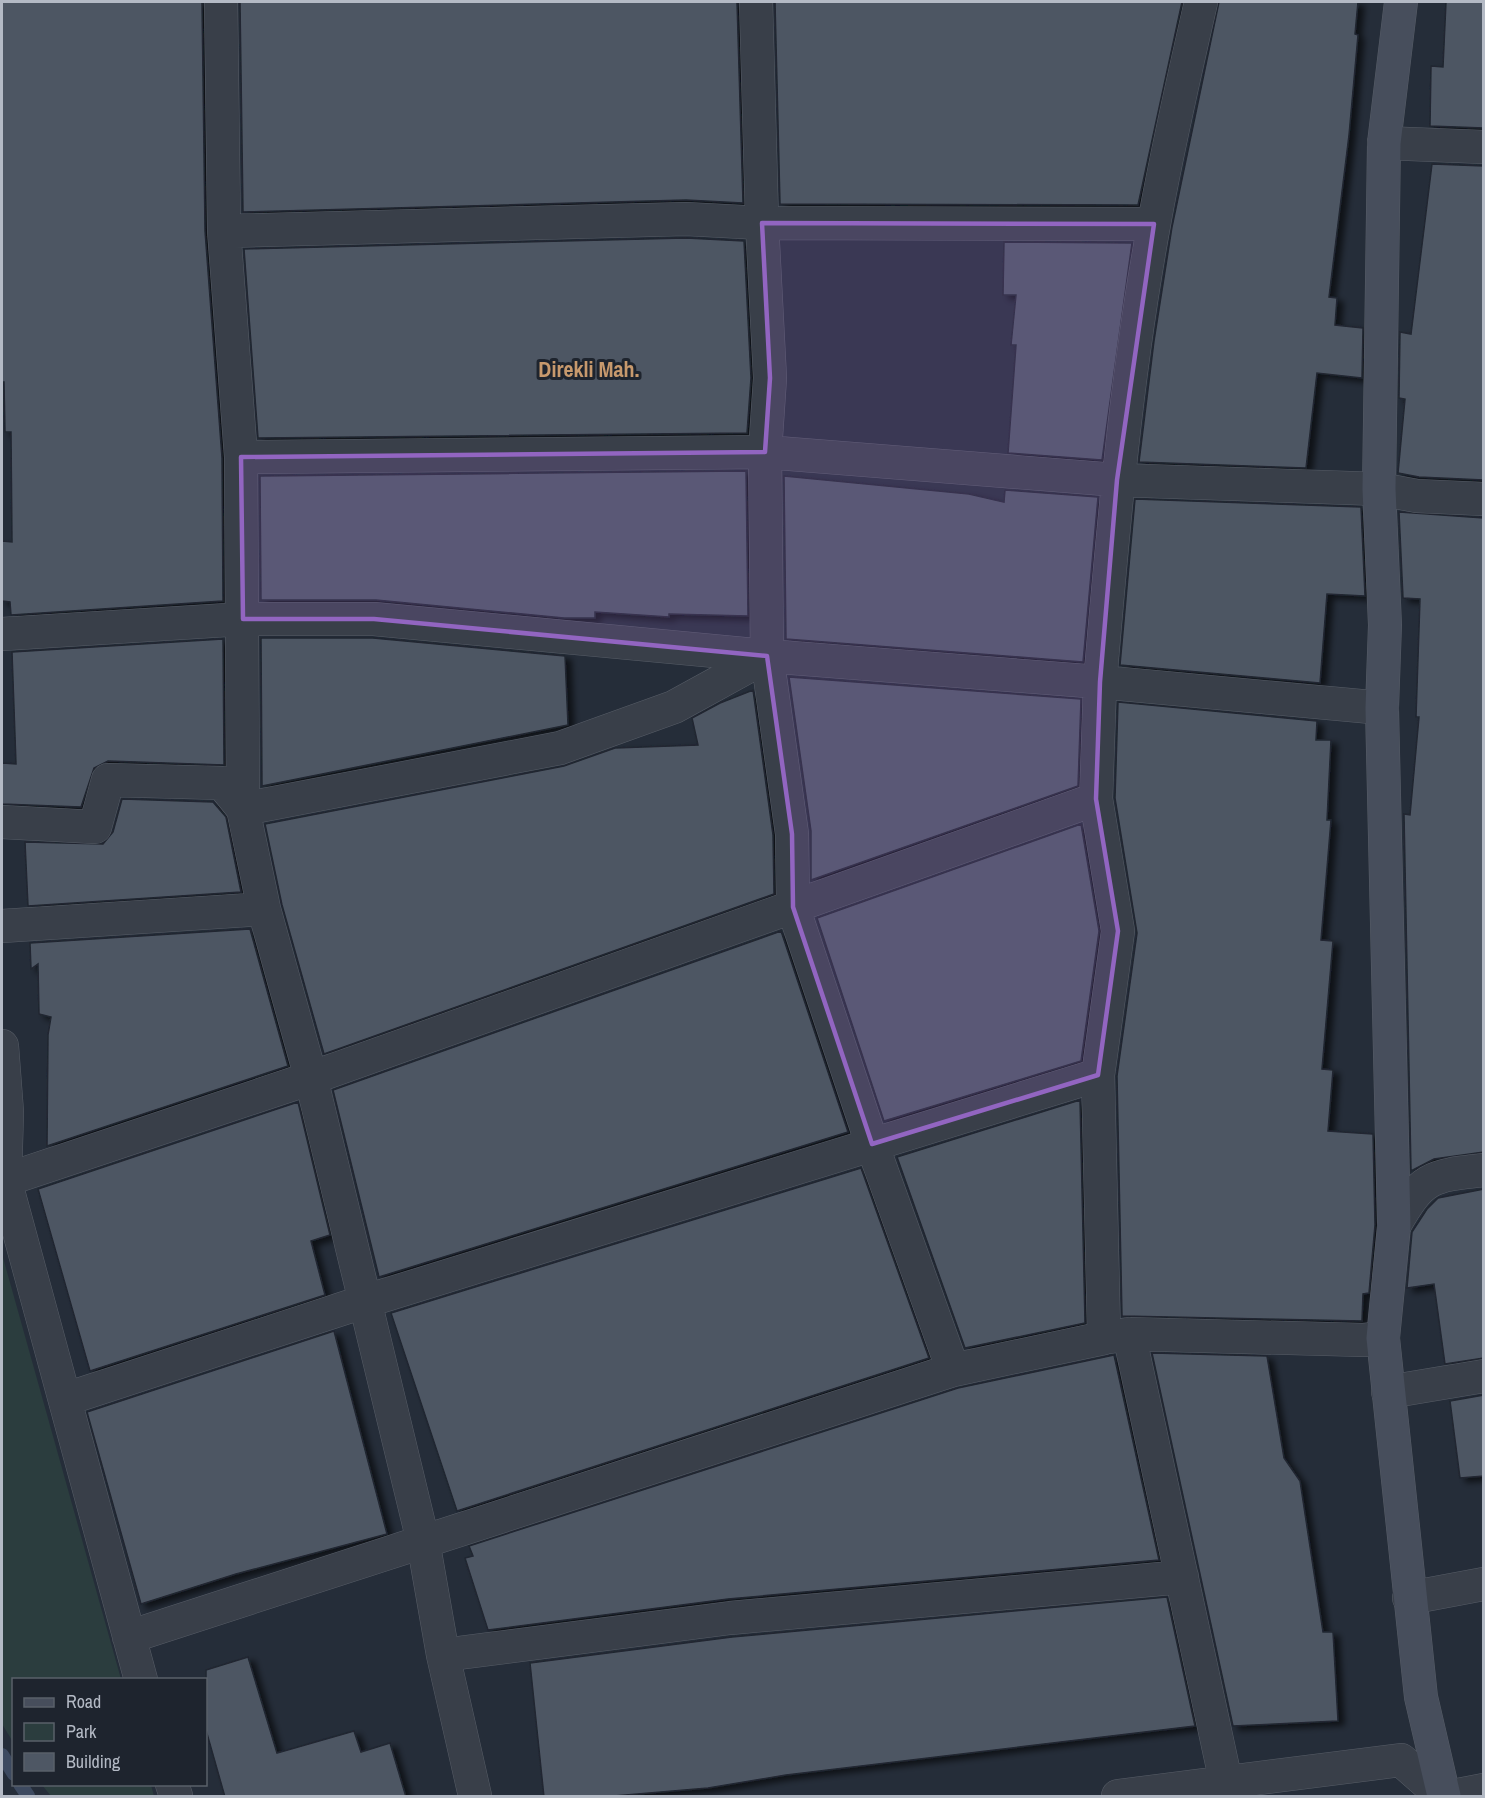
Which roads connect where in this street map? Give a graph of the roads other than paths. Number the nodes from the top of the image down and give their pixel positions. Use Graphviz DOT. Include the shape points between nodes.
graph roads {
  1 [pos="221,2"];
  2 [pos="756,2"];
  3 [pos="1201,2"];
  4 [pos="1401,2"];
  5 [pos="1384,143"];
  6 [pos="1484,147"];
  7 [pos="762,223"];
  8 [pos="1154,224"];
  9 [pos="224,231"];
  10 [pos="765,452"];
  11 [pos="241,457"];
  12 [pos="1118,480"];
  13 [pos="1379,489"];
  14 [pos="1484,499"];
  15 [pos="243,619"];
  16 [pos="2,634"];
  17 [pos="767,656"];
  18 [pos="1100,681"];
  19 [pos="1382,708"];
  20 [pos="1096,799"];
  21 [pos="243,809"];
  22 [pos="2,822"];
  23 [pos="793,907"];
  24 [pos="264,909"];
  25 [pos="2,926"];
  26 [pos="2,1046"];
  27 [pos="1098,1075"];
  28 [pos="311,1078"];
  29 [pos="872,1143"];
  30 [pos="1484,1170"];
  31 [pos="3,1180"];
  32 [pos="1394,1226"];
  33 [pos="366,1301"];
  34 [pos="1117,1336"];
  35 [pos="1383,1338"];
  36 [pos="953,1371"];
  37 [pos="1484,1376"];
  38 [pos="1388,1392"];
  39 [pos="66,1399"];
  40 [pos="423,1541"];
  41 [pos="1182,1577"];
  42 [pos="1484,1584"];
  43 [pos="1409,1598"];
  44 [pos="129,1637"];
  45 [pos="443,1655"];
  46 [pos="140,1678"];
  47 [pos="1226,1782"];
  48 [pos="1484,1791"];
  49 [pos="475,1797"];
  50 [pos="1118,1797"];
  51 [pos="1443,1797"];
  52 [pos="1453,1797"];
  1 -- 9 [label="street"];
  2 -- 7 [label="street"];
  3 -- 8 [label="street"];
  4 -- 5 [label="main road"];
  5 -- 6 [label="street"];
  5 -- 13 [label="main road"];
  7 -- 8 [label="street"];
  7 -- 9 [label="street" via="686,219"];
  7 -- 10 [label="street" via="770,378"];
  8 -- 12 [label="street"];
  9 -- 11 [label="street"];
  10 -- 11 [label="street"];
  10 -- 12 [label="street"];
  10 -- 17 [label="street"];
  11 -- 15 [label="street"];
  12 -- 13 [label="street"];
  12 -- 18 [label="street"];
  13 -- 14 [label="street" via="1417,496"];
  13 -- 19 [label="main road" via="1385,625"];
  15 -- 16 [label="street"];
  15 -- 17 [label="street" via="374,619"];
  15 -- 21 [label="street"];
  17 -- 18 [label="street"];
  17 -- 21 [label="street" via="674,707 560,748"];
  17 -- 23 [label="street" via="792,834"];
  18 -- 19 [label="street"];
  18 -- 20 [label="street"];
  19 -- 32 [label="main road"];
  20 -- 23 [label="street"];
  20 -- 27 [label="street" via="1118,931"];
  21 -- 22 [label="street" via="222,783 108,780 94,827"];
  21 -- 24 [label="street"];
  23 -- 28 [label="street"];
  23 -- 29 [label="street"];
  24 -- 25 [label="street"];
  24 -- 28 [label="street"];
  26 -- 31 [label="street" via="7,1112"];
  27 -- 29 [label="street"];
  27 -- 34 [label="street"];
  28 -- 31 [label="street"];
  28 -- 33 [label="street"];
  29 -- 33 [label="street"];
  29 -- 36 [label="street"];
  30 -- 32 [label="street" via="1429,1179 1408,1201"];
  31 -- 39 [label="street"];
  32 -- 35 [label="main road"];
  33 -- 39 [label="street"];
  33 -- 40 [label="street"];
  34 -- 35 [label="street"];
  34 -- 36 [label="street"];
  34 -- 41 [label="street"];
  35 -- 38 [label="main road"];
  36 -- 40 [label="street"];
  37 -- 38 [label="street"];
  38 -- 43 [label="main road"];
  39 -- 44 [label="street"];
  40 -- 44 [label="street"];
  40 -- 45 [label="street"];
  41 -- 45 [label="street" via="730,1618"];
  41 -- 47 [label="street"];
  42 -- 43 [label="street"];
  43 -- 51 [label="main road" via="1421,1697"];
  44 -- 46 [label="street"];
  45 -- 49 [label="street"];
  47 -- 50 [label="street"];
  47 -- 51 [label="street" via="1401,1760"];
  48 -- 52 [label="street"];
}
